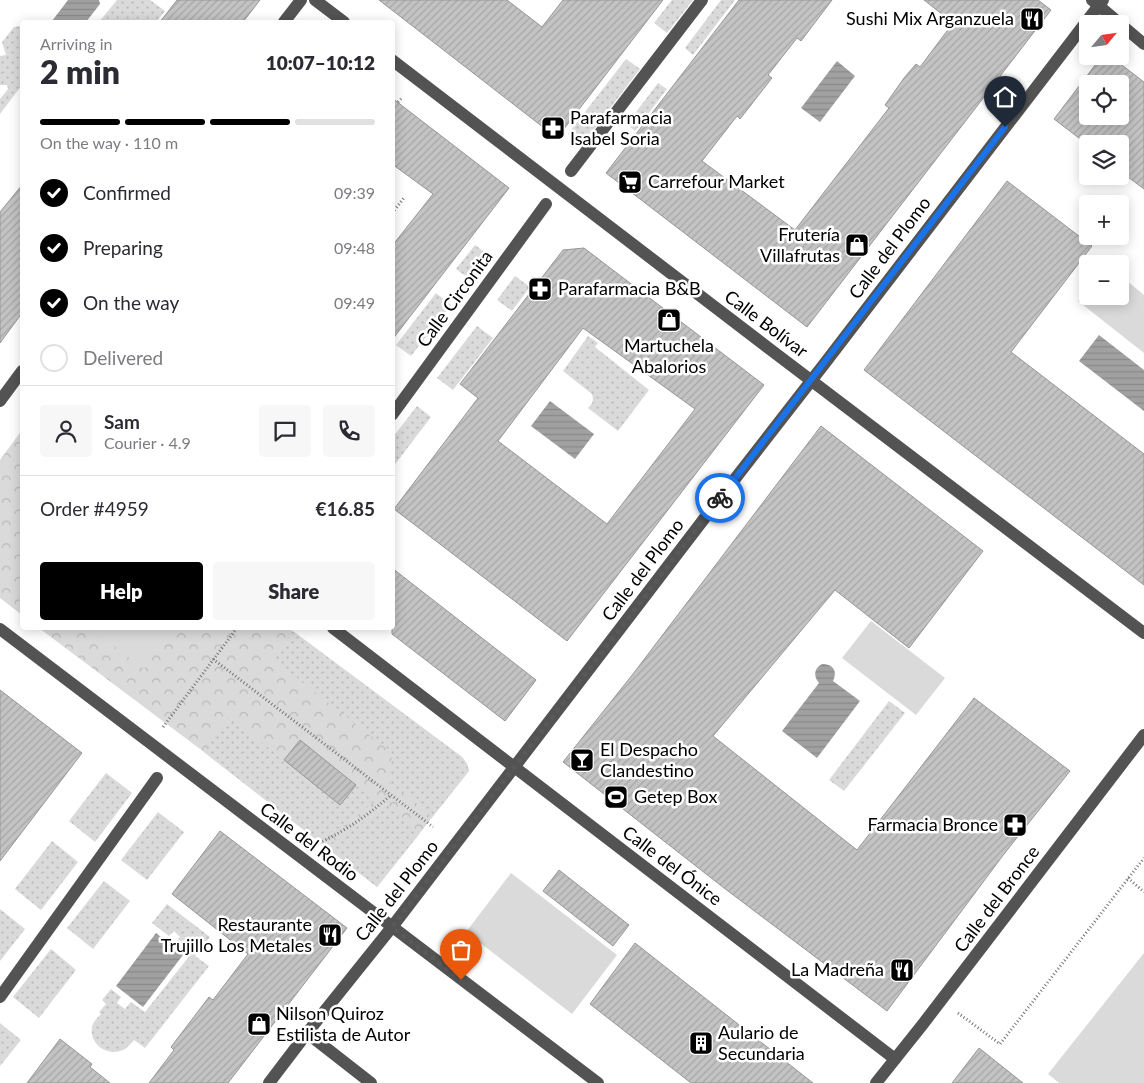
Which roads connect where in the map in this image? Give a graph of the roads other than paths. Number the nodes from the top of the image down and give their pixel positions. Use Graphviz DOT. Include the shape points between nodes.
graph roads {
  1 [pos="301,0"];
  2 [pos="315,0"];
  3 [pos="702,0"];
  4 [pos="1098,2"];
  5 [pos="286,20"];
  6 [pos="341,20"];
  7 [pos="1144,44"];
  8 [pos="395,62"];
  9 [pos="571,171"];
  10 [pos="546,204"];
  11 [pos="811,380"];
  12 [pos="18,387"];
  13 [pos="0,401"];
  14 [pos="395,411"];
  15 [pos="0,629"];
  16 [pos="335,630"];
  17 [pos="1144,633"];
  18 [pos="1144,734"];
  19 [pos="515,766"];
  20 [pos="157,778"];
  21 [pos="392,927"];
  22 [pos="0,997"];
  23 [pos="307,1033"];
  24 [pos="895,1059"];
  25 [pos="269,1083"];
  26 [pos="371,1083"];
  27 [pos="598,1083"];
  28 [pos="876,1083"];
  1 -- 5 [label="street"];
  2 -- 6 [label="street"];
  3 -- 9 [label="street"];
  4 -- 7 [label="street"];
  4 -- 11 [label="street, Calle del Plomo"];
  8 -- 11 [label="street, Calle Bolívar"];
  10 -- 14 [label="street, Calle Circonita"];
  11 -- 17 [label="street, Calle Bolívar"];
  11 -- 19 [label="street, Calle del Plomo"];
  12 -- 13 [label="street"];
  15 -- 21 [label="street, Calle del Rodio"];
  16 -- 19 [label="street, Calle del Ónice"];
  18 -- 24 [label="street, Calle del Bronce"];
  19 -- 21 [label="street, Calle del Plomo"];
  19 -- 24 [label="street, Calle del Ónice"];
  20 -- 22 [label="street"];
  21 -- 23 [label="street, Calle del Plomo"];
  21 -- 27 [label="street, Calle del Rodio"];
  23 -- 25 [label="street, Calle del Plomo"];
  23 -- 26 [label="street"];
  24 -- 28 [label="street, Calle del Bronce"];
}
